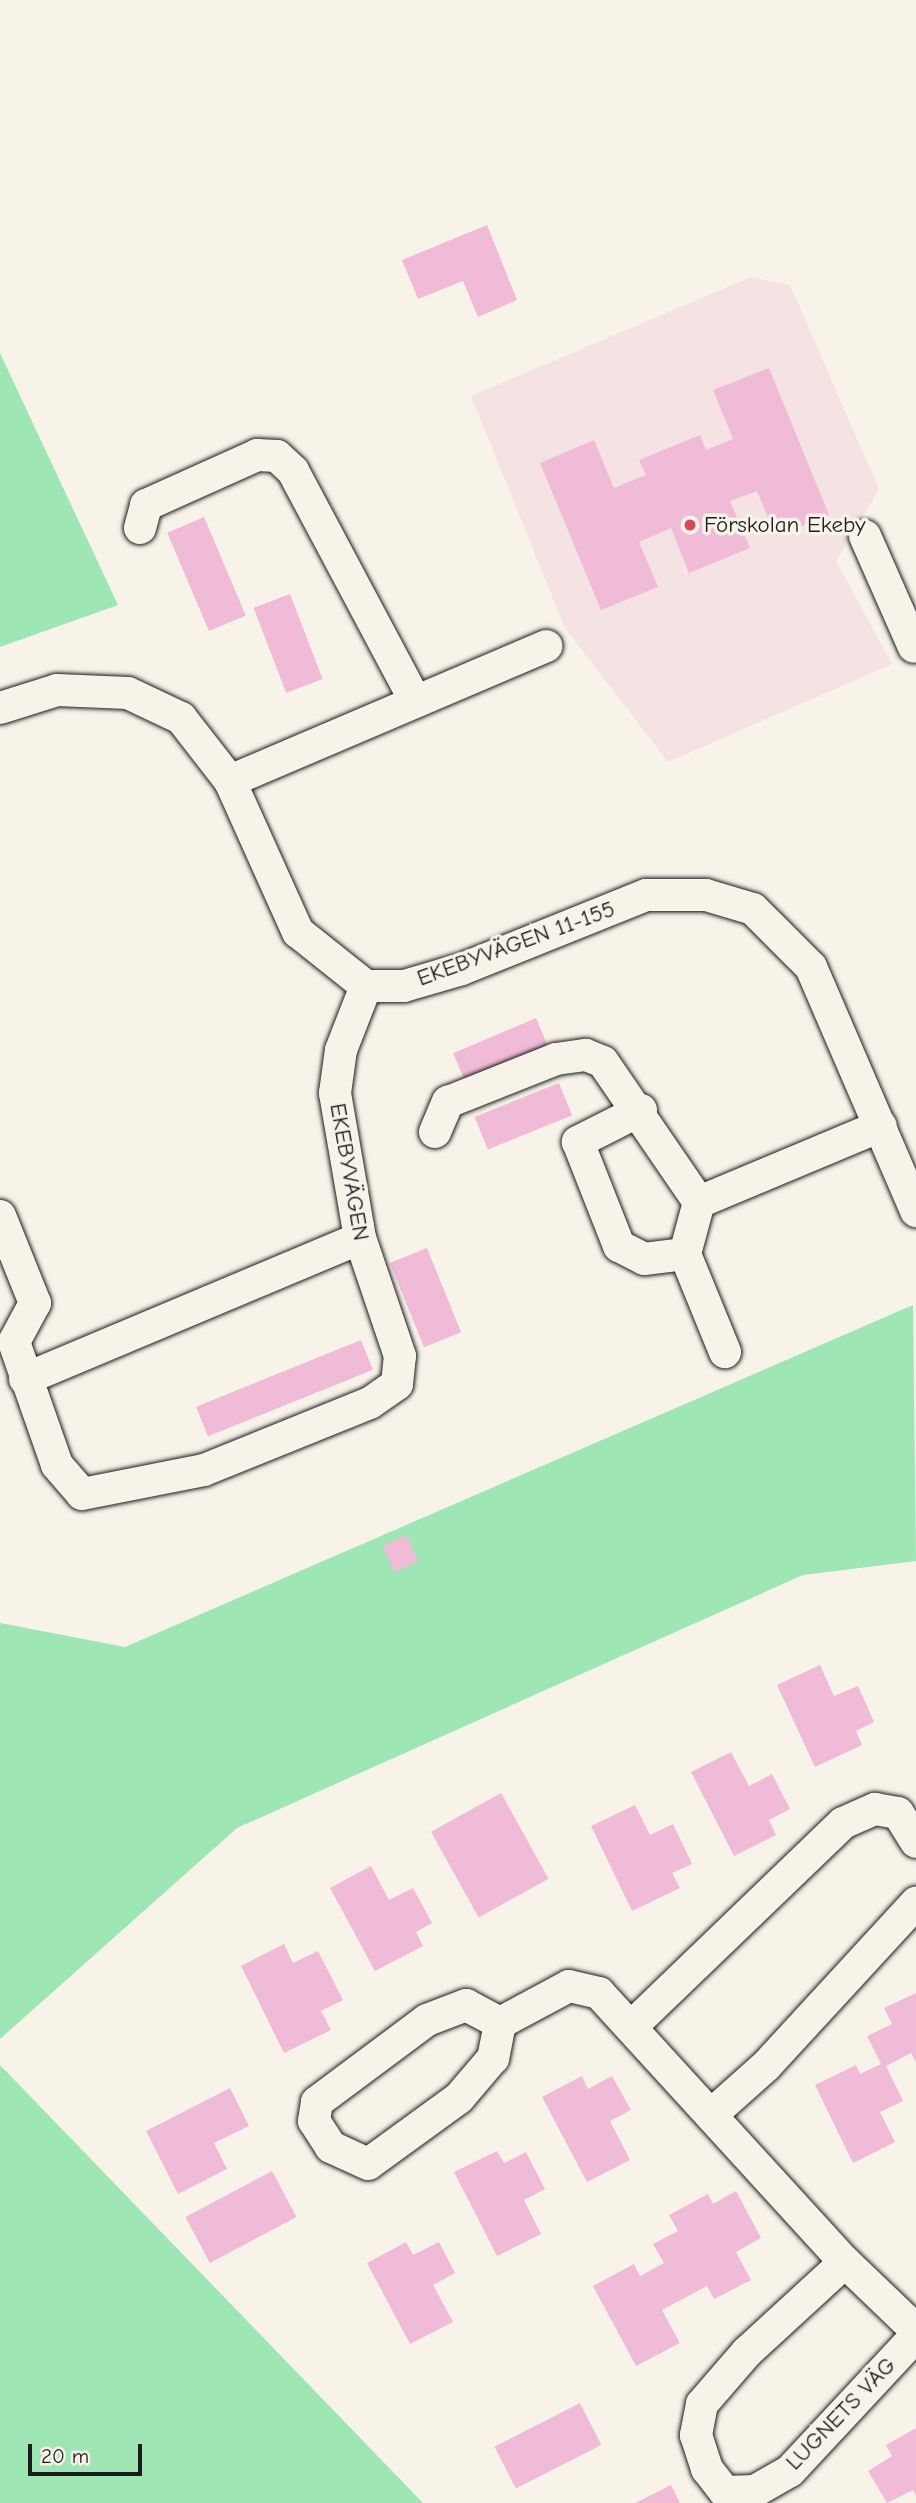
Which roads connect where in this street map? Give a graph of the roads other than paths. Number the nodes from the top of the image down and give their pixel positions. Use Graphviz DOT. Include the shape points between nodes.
graph roads {
  1 [pos="140,528"];
  2 [pos="866,536"];
  3 [pos="546,646"];
  4 [pos="914,647"];
  5 [pos="415,700"];
  6 [pos="0,708"];
  7 [pos="230,781"];
  8 [pos="366,986"];
  9 [pos="641,1111"];
  10 [pos="881,1126"];
  11 [pos="435,1132"];
  12 [pos="699,1202"];
  13 [pos="916,1211"];
  14 [pos="0,1216"];
  15 [pos="360,1238"];
  16 [pos="685,1254"];
  17 [pos="725,1352"];
  18 [pos="25,1379"];
  19 [pos="916,1842"];
  20 [pos="916,1902"];
  21 [pos="500,2023"];
  22 [pos="631,2027"];
  23 [pos="710,2115"];
  24 [pos="845,2262"];
  25 [pos="916,2330"];
  26 [pos="916,2336"];
  1 -- 5 [label="street" via="146,505 257,455 277,456 293,471"];
  2 -- 4 [label="street"];
  3 -- 5 [label="street"];
  5 -- 7 [label="street"];
  6 -- 7 [label="street" via="57,690 128,693 181,718"];
  7 -- 8 [label="street" via="298,932"];
  8 -- 10 [label="street, EKEBYVÄGEN 11-155" via="404,986 462,969 646,895 706,895 753,909 811,967"];
  8 -- 15 [label="street, EKEBYVÄGEN" via="341,1050 335,1093"];
  9 -- 11 [label="street" via="603,1062 572,1056 448,1102"];
  9 -- 12 [label="street"];
  9 -- 16 [label="street" via="578,1142 619,1246 644,1259"];
  10 -- 12 [label="street"];
  10 -- 13 [label="street, EKEBYVÄGEN 11-155"];
  12 -- 16 [label="street"];
  14 -- 18 [label="street" via="35,1303 14,1342"];
  15 -- 18 [label="street"];
  15 -- 18 [label="street, EKEBYVÄGEN" via="400,1356 397,1384 370,1403 204,1471 82,1494 57,1465"];
  16 -- 17 [label="street"];
  19 -- 22 [label="street" via="898,1814 874,1809 843,1823"];
  20 -- 23 [label="street" via="766,2066"];
  21 -- 21 [label="street" via="493,2058 459,2098 379,2158 359,2164 344,2158 314,2121 317,2102 427,2020 466,2005"];
  21 -- 22 [label="street" via="569,1986 599,1993"];
  22 -- 23 [label="street"];
  23 -- 24 [label="street"];
  24 -- 25 [label="street"];
  24 -- 26 [label="street, LUGNETS VÄG" via="747,2352 702,2404 696,2435 706,2469 724,2492 755,2491 790,2471"];
}
